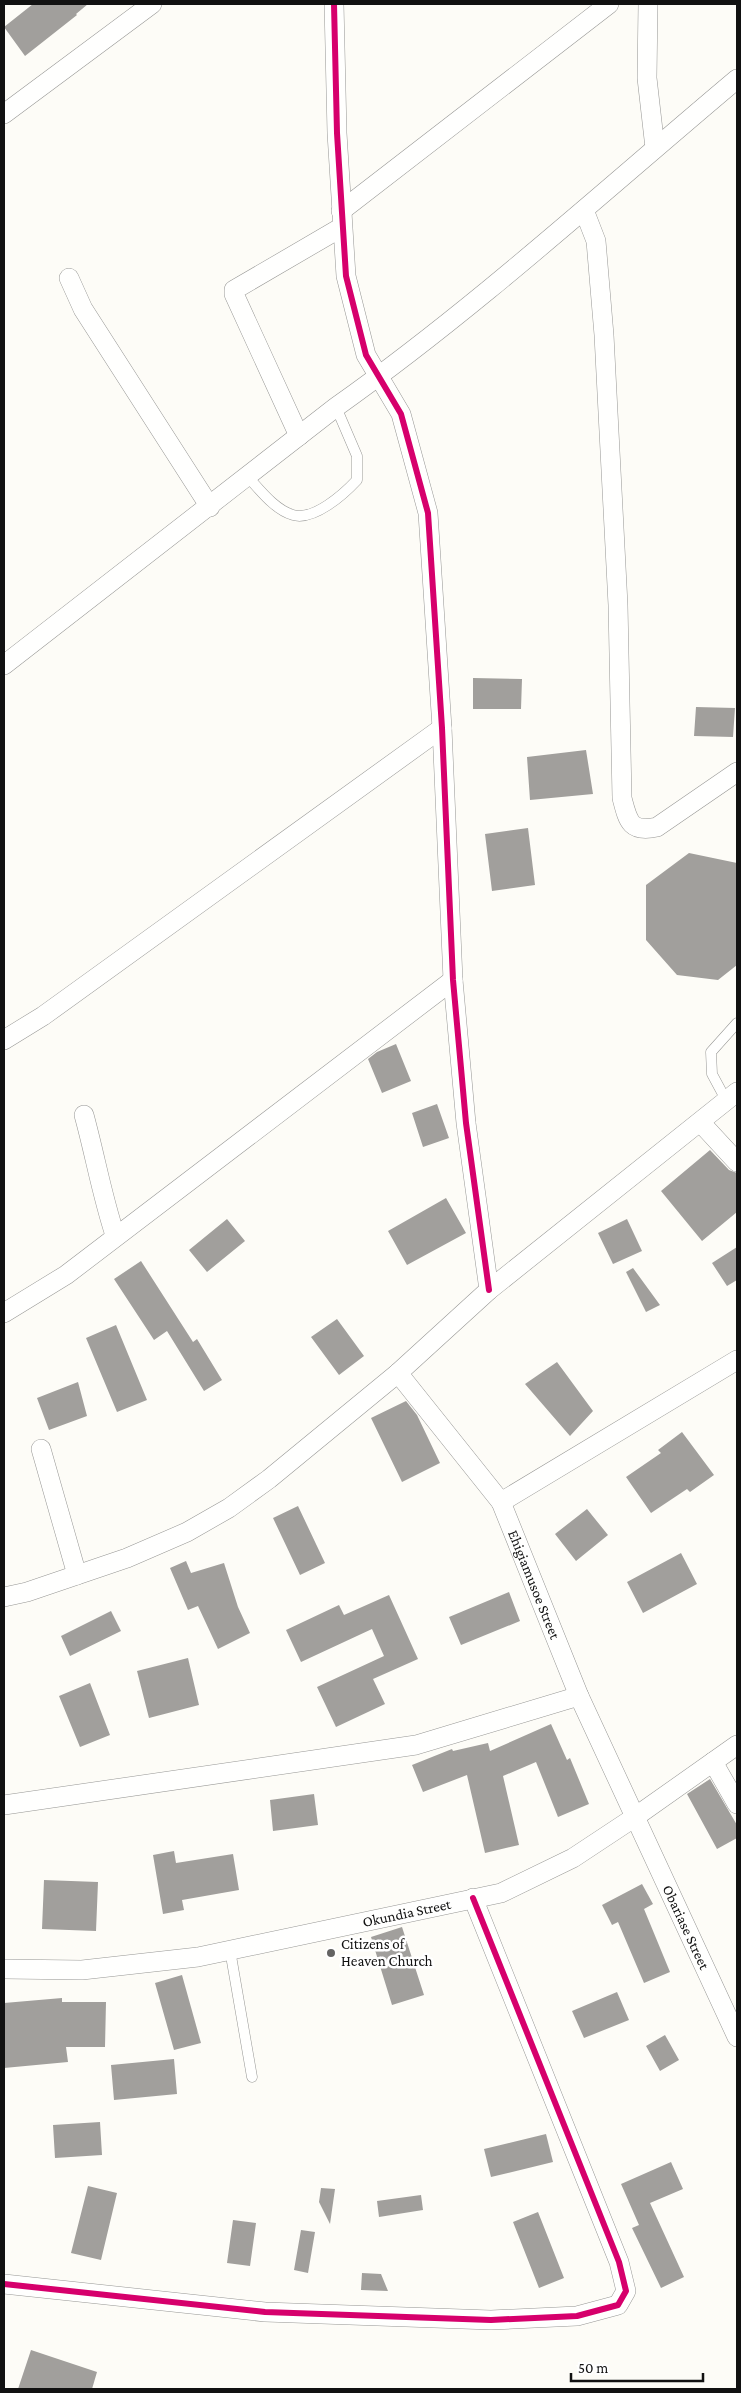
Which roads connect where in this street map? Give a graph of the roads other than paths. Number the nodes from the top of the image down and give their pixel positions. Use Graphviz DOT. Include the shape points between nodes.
graph roads {
  1 [pos="152,4"];
  2 [pos="334,4"];
  3 [pos="609,4"];
  4 [pos="648,4"];
  5 [pos="737,79"];
  6 [pos="4,114"];
  7 [pos="655,148"];
  8 [pos="584,210"];
  9 [pos="342,219"];
  10 [pos="69,278"];
  11 [pos="380,376"];
  12 [pos="336,407"];
  13 [pos="299,436"];
  14 [pos="248,477"];
  15 [pos="210,507"];
  16 [pos="4,665"];
  17 [pos="442,728"];
  18 [pos="737,772"];
  19 [pos="453,980"];
  20 [pos="737,1023"];
  21 [pos="4,1040"];
  22 [pos="732,1096"];
  23 [pos="84,1115"];
  24 [pos="701,1123"];
  25 [pos="737,1162"];
  26 [pos="116,1235"];
  27 [pos="489,1290"];
  28 [pos="4,1313"];
  29 [pos="737,1360"];
  30 [pos="398,1374"];
  31 [pos="41,1449"];
  32 [pos="501,1502"];
  33 [pos="77,1575"];
  34 [pos="4,1597"];
  35 [pos="579,1696"];
  36 [pos="737,1745"];
  37 [pos="712,1762"];
  38 [pos="737,1804"];
  39 [pos="4,1806"];
  40 [pos="635,1817"];
  41 [pos="473,1898"];
  42 [pos="230,1950"];
  43 [pos="4,1969"];
  44 [pos="737,2037"];
  45 [pos="252,2077"];
  46 [pos="4,2284"];
  1 -- 6 [label="street"];
  2 -- 9 [label="street" via="336,132"];
  3 -- 9 [label="street"];
  4 -- 7 [label="street" via="647,78"];
  5 -- 7 [label="street"];
  7 -- 8 [label="street"];
  8 -- 11 [label="street"];
  8 -- 18 [label="street" via="596,241 604,335 618,605 622,798 627,819 645,830 658,827"];
  9 -- 11 [label="street" via="346,276 366,355"];
  9 -- 13 [label="street" via="234,290"];
  10 -- 15 [label="street" via="83,309"];
  11 -- 12 [label="street"];
  11 -- 17 [label="street" via="401,414 428,513"];
  12 -- 13 [label="street"];
  12 -- 14 [label="lane" via="357,456 357,480 341,497 314,512 294,516 273,504"];
  13 -- 14 [label="street"];
  14 -- 15 [label="street"];
  15 -- 16 [label="street"];
  17 -- 19 [label="street"];
  17 -- 21 [label="street" via="43,1016"];
  19 -- 26 [label="street"];
  19 -- 27 [label="street" via="466,1122"];
  20 -- 22 [label="lane" via="711,1052 712,1074"];
  22 -- 24 [label="street"];
  23 -- 26 [label="street" via="108,1215"];
  24 -- 25 [label="street"];
  24 -- 27 [label="street"];
  26 -- 28 [label="street" via="66,1274"];
  27 -- 30 [label="street"];
  29 -- 32 [label="street"];
  30 -- 32 [label="street, Ehigiamusoe Street"];
  30 -- 33 [label="street" via="229,1508 187,1532"];
  31 -- 33 [label="street"];
  32 -- 35 [label="street, Ehigiamusoe Street"];
  33 -- 34 [label="street"];
  35 -- 39 [label="street" via="416,1745"];
  35 -- 40 [label="street, Ehigiamusoe Street"];
  36 -- 37 [label="street, Okundia Street"];
  37 -- 38 [label="street"];
  37 -- 40 [label="street, Okundia Street"];
  40 -- 41 [label="street, Okundia Street" via="573,1858 501,1893"];
  40 -- 44 [label="street, Obariase Street"];
  41 -- 42 [label="street, Okundia Street"];
  41 -- 46 [label="street" via="619,2262 626,2291 618,2305 577,2316 490,2320 285,2313"];
  42 -- 43 [label="street, Okundia Street" via="198,1957 82,1970"];
  42 -- 45 [label="lane"];
}
